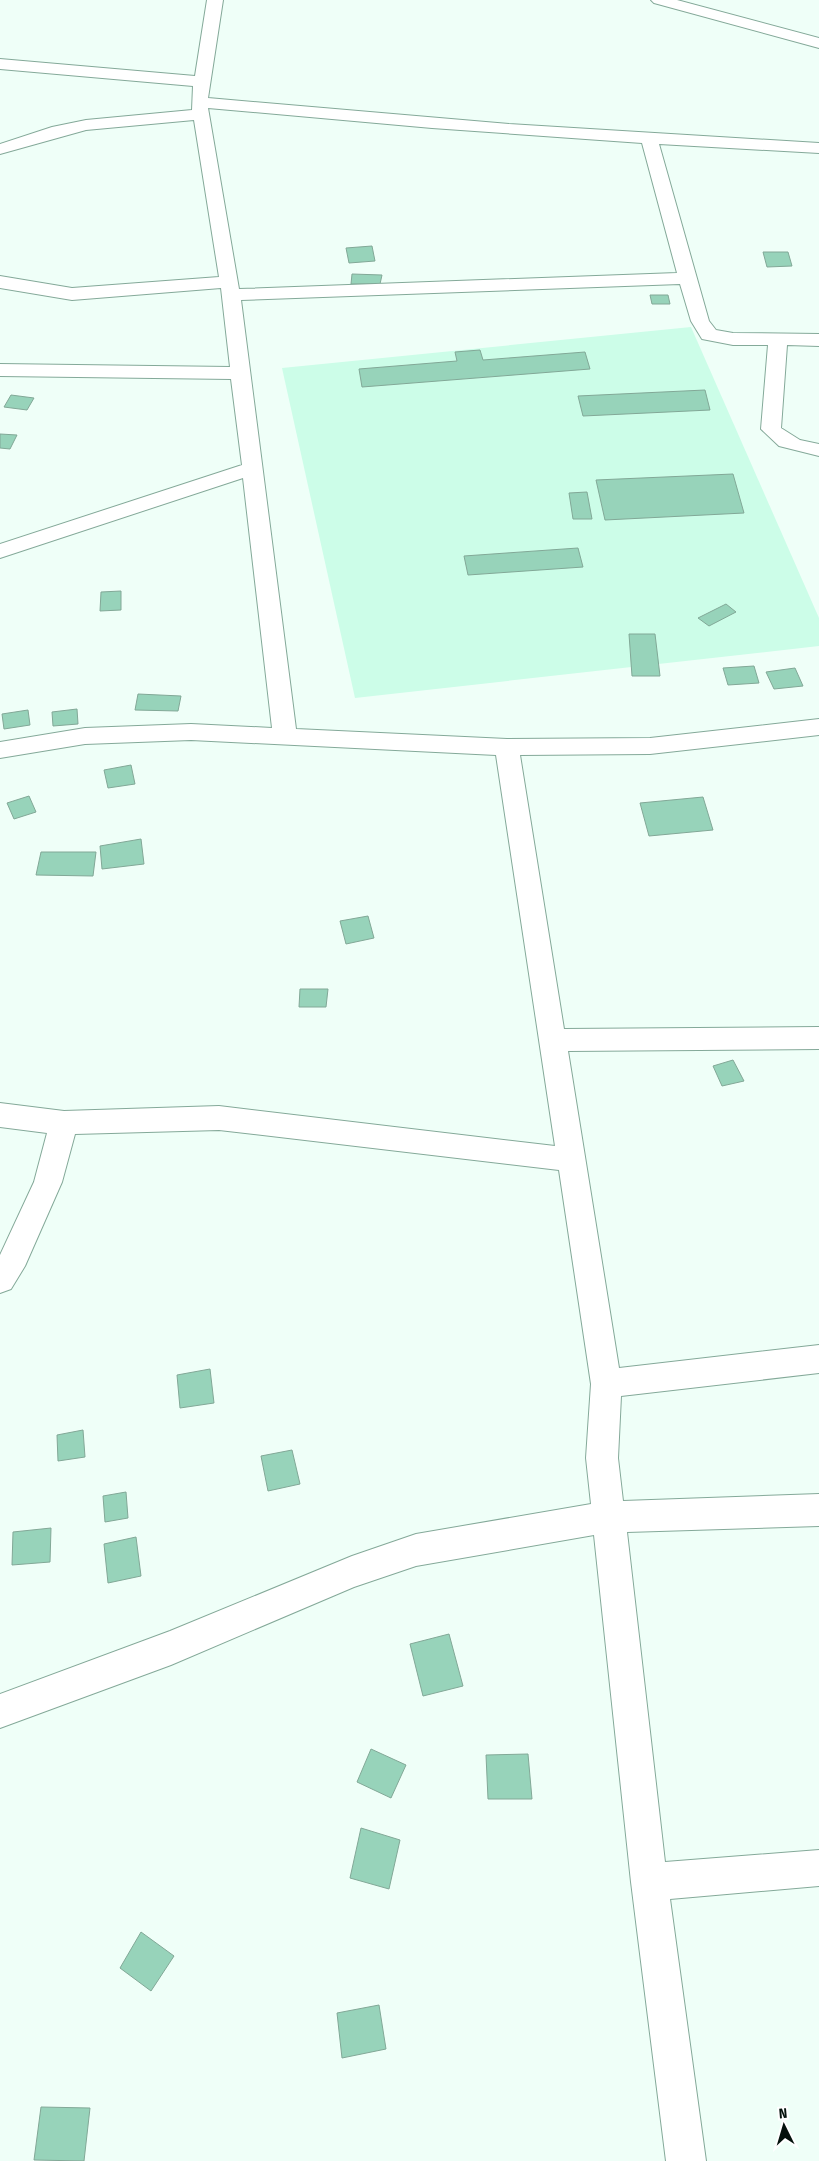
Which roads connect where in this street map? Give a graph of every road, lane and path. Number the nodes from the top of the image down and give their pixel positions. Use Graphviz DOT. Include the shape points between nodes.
graph roads {
  1 [pos="216,0"];
  2 [pos="659,0"];
  3 [pos="819,42"];
  4 [pos="0,64"];
  5 [pos="203,82"];
  6 [pos="200,108"];
  7 [pos="649,139"];
  8 [pos="819,148"];
  9 [pos="0,149"];
  10 [pos="689,278"];
  11 [pos="0,282"];
  12 [pos="230,288"];
  13 [pos="819,340"];
  14 [pos="778,341"];
  15 [pos="0,370"];
  16 [pos="240,373"];
  17 [pos="819,450"];
  18 [pos="252,468"];
  19 [pos="0,552"];
  20 [pos="819,727"];
  21 [pos="285,735"];
  22 [pos="507,747"];
  23 [pos="0,750"];
  24 [pos="819,1038"];
  25 [pos="554,1040"];
  26 [pos="0,1115"];
  27 [pos="64,1123"];
  28 [pos="572,1160"];
  29 [pos="0,1280"];
  30 [pos="819,1359"];
  31 [pos="606,1384"];
  32 [pos="819,1510"];
  33 [pos="610,1517"];
  34 [pos="0,1711"];
  35 [pos="819,1868"];
  36 [pos="649,1882"];
  37 [pos="686,2161"];
  1 -- 5 [label="street"];
  2 -- 3 [label="street"];
  4 -- 5 [label="street"];
  5 -- 6 [label="street"];
  6 -- 7 [label="street"];
  6 -- 9 [label="street" via="86,125"];
  6 -- 12 [label="street"];
  7 -- 8 [label="street"];
  7 -- 10 [label="street"];
  10 -- 12 [label="street"];
  10 -- 14 [label="street" via="700,321 709,335"];
  11 -- 12 [label="street" via="72,294"];
  12 -- 16 [label="street"];
  13 -- 14 [label="street"];
  14 -- 17 [label="street" via="771,429 780,441"];
  15 -- 16 [label="street"];
  16 -- 18 [label="street"];
  18 -- 19 [label="street"];
  18 -- 21 [label="street"];
  20 -- 22 [label="street" via="650,746"];
  21 -- 22 [label="street"];
  21 -- 23 [label="street" via="191,732 85,736"];
  22 -- 25 [label="street"];
  24 -- 25 [label="street"];
  25 -- 28 [label="street"];
  26 -- 27 [label="street"];
  27 -- 28 [label="street" via="219,1118"];
  27 -- 29 [label="street" via="48,1182 15,1257"];
  28 -- 31 [label="street"];
  30 -- 31 [label="street"];
  31 -- 33 [label="street" via="602,1458"];
  32 -- 33 [label="street"];
  33 -- 34 [label="street" via="416,1550 352,1572 171,1648"];
  33 -- 36 [label="street"];
  35 -- 36 [label="street"];
  36 -- 37 [label="street"];
}
